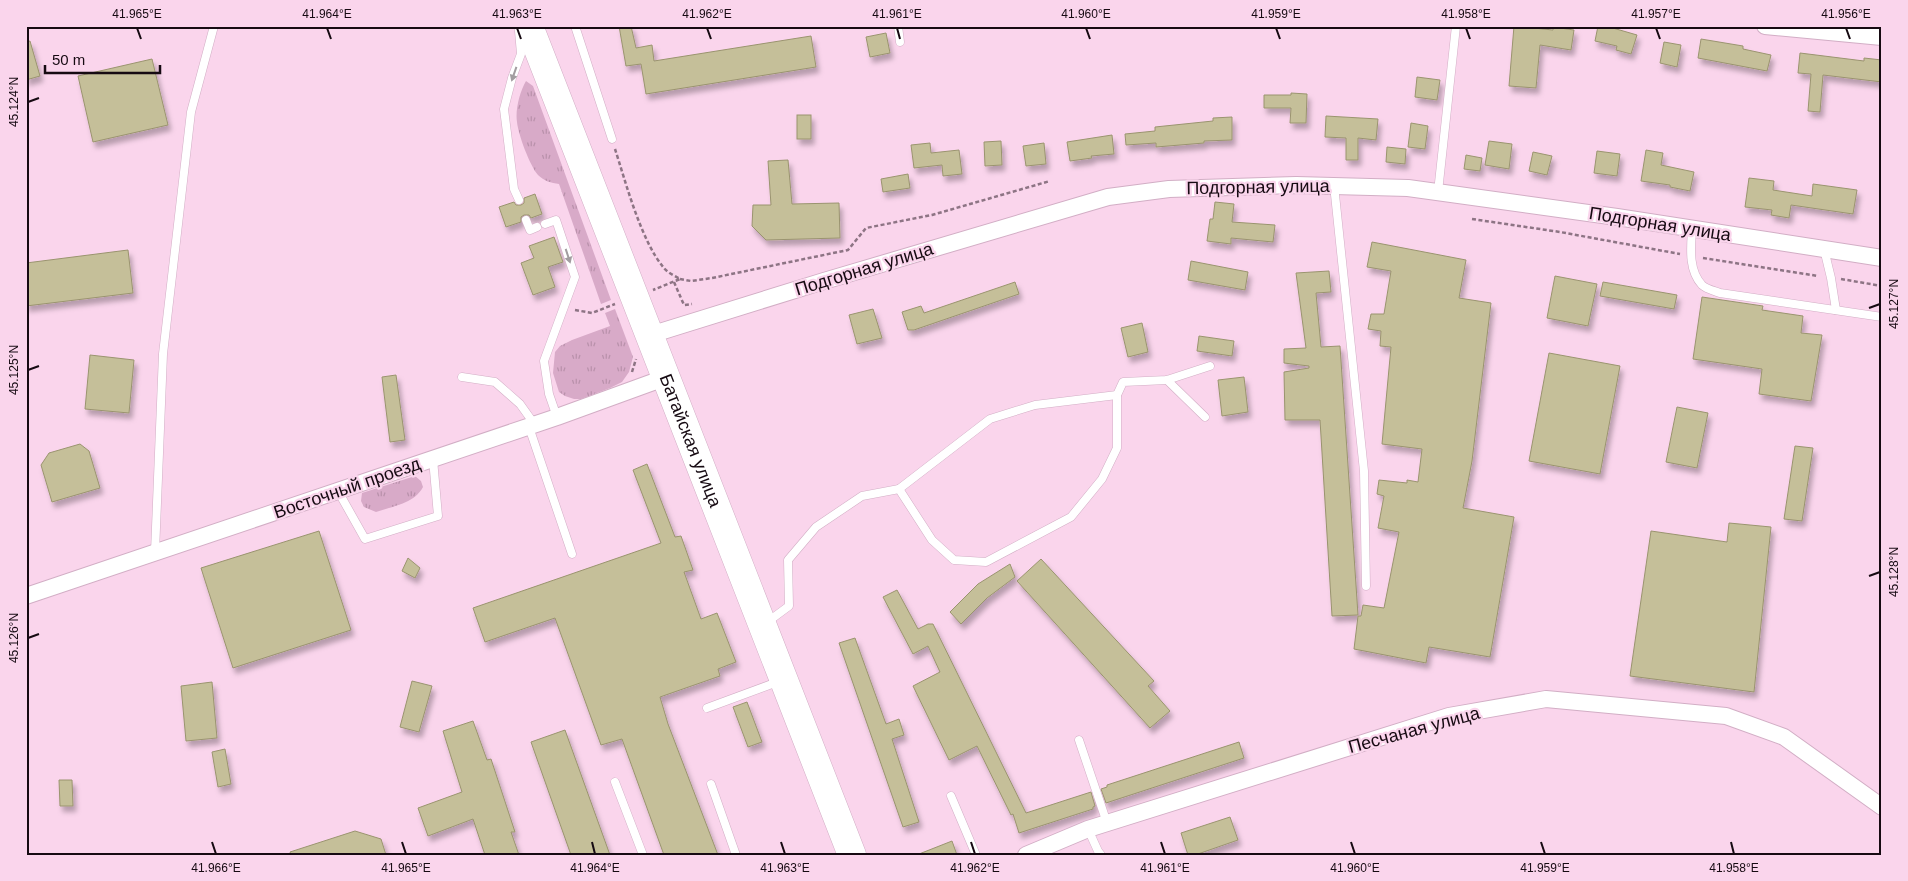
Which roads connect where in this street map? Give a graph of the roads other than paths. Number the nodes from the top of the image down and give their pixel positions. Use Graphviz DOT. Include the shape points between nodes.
graph roads {
  1 [pos="214,26"];
  2 [pos="518,26"];
  3 [pos="529,26"];
  4 [pos="576,26"];
  5 [pos="898,26"];
  6 [pos="1456,26"];
  7 [pos="1764,26"];
  8 [pos="1882,37"];
  9 [pos="900,42"];
  10 [pos="612,139"];
  11 [pos="1334,185"];
  12 [pos="1438,192"];
  13 [pos="518,200"];
  14 [pos="526,220"];
  15 [pos="545,224"];
  16 [pos="537,227"];
  17 [pos="1692,228"];
  18 [pos="1824,249"];
  19 [pos="1882,258"];
  20 [pos="1836,310"];
  21 [pos="1882,317"];
  22 [pos="643,346"];
  23 [pos="1210,366"];
  24 [pos="462,377"];
  25 [pos="666,378"];
  26 [pos="1167,380"];
  27 [pos="1117,395"];
  28 [pos="557,417"];
  29 [pos="1206,417"];
  30 [pos="532,426"];
  31 [pos="433,459"];
  32 [pos="899,488"];
  33 [pos="338,491"];
  34 [pos="155,553"];
  35 [pos="572,554"];
  36 [pos="1366,586"];
  37 [pos="26,596"];
  38 [pos="762,626"];
  39 [pos="784,680"];
  40 [pos="707,708"];
  41 [pos="1079,740"];
  42 [pos="615,782"];
  43 [pos="711,784"];
  44 [pos="951,796"];
  45 [pos="1882,807"];
  46 [pos="1107,823"];
  47 [pos="1088,829"];
  48 [pos="848,852"];
  49 [pos="643,855"];
  50 [pos="736,855"];
  51 [pos="976,855"];
  52 [pos="1026,855"];
  53 [pos="1101,855"];
  1 -- 34 [label="lane" via="191,112 163,354"];
  2 -- 13 [label="lane, one-way" via="521,54 504,109"];
  3 -- 22 [label="highway, Батайская улица"];
  4 -- 10 [label="lane"];
  5 -- 9 [label="lane"];
  6 -- 12 [label="lane"];
  7 -- 8 [label="street"];
  11 -- 12 [label="street, Подгорная улица"];
  11 -- 22 [label="street, Подгорная улица" via="1204,186 1108,197 824,281"];
  11 -- 36 [label="lane" via="1364,471"];
  12 -- 17 [label="street, Подгорная улица"];
  14 -- 16 [label="lane" via="530,230"];
  15 -- 28 [label="lane, one-way" via="556,220 575,277 544,361 549,394"];
  17 -- 18 [label="street, Подгорная улица"];
  17 -- 20 [label="lane" via="1691,256 1694,271 1703,286 1720,293"];
  18 -- 19 [label="street, Подгорная улица"];
  18 -- 20 [label="lane"];
  20 -- 21 [label="lane"];
  22 -- 25 [label="highway, Батайская улица"];
  23 -- 26 [label="lane"];
  24 -- 30 [label="lane" via="494,382 520,404"];
  25 -- 28 [label="street, Восточный проезд"];
  25 -- 38 [label="highway, Батайская улица"];
  26 -- 27 [label="lane" via="1123,382"];
  26 -- 29 [label="lane"];
  27 -- 32 [label="lane" via="1035,405 990,419"];
  27 -- 32 [label="lane" via="1117,448 1102,479 1071,517 986,562 954,560 932,540"];
  28 -- 30 [label="street, Восточный проезд"];
  30 -- 31 [label="street, Восточный проезд"];
  30 -- 35 [label="lane"];
  31 -- 33 [label="street, Восточный проезд"];
  31 -- 33 [label="lane" via="438,516 365,539"];
  32 -- 38 [label="lane" via="862,496 816,527 788,560 789,606"];
  33 -- 34 [label="street, Восточный проезд"];
  34 -- 37 [label="street, Восточный проезд"];
  38 -- 39 [label="highway, Батайская улица"];
  39 -- 40 [label="lane"];
  39 -- 48 [label="highway, Батайская улица"];
  41 -- 46 [label="lane"];
  42 -- 49 [label="lane"];
  43 -- 50 [label="lane"];
  44 -- 51 [label="lane"];
  45 -- 46 [label="street, Песчаная улица" via="1784,737 1726,716 1546,700 1450,716"];
  46 -- 47 [label="street, Песчаная улица"];
  47 -- 52 [label="street, Песчаная улица"];
  47 -- 53 [label="lane"];
}
